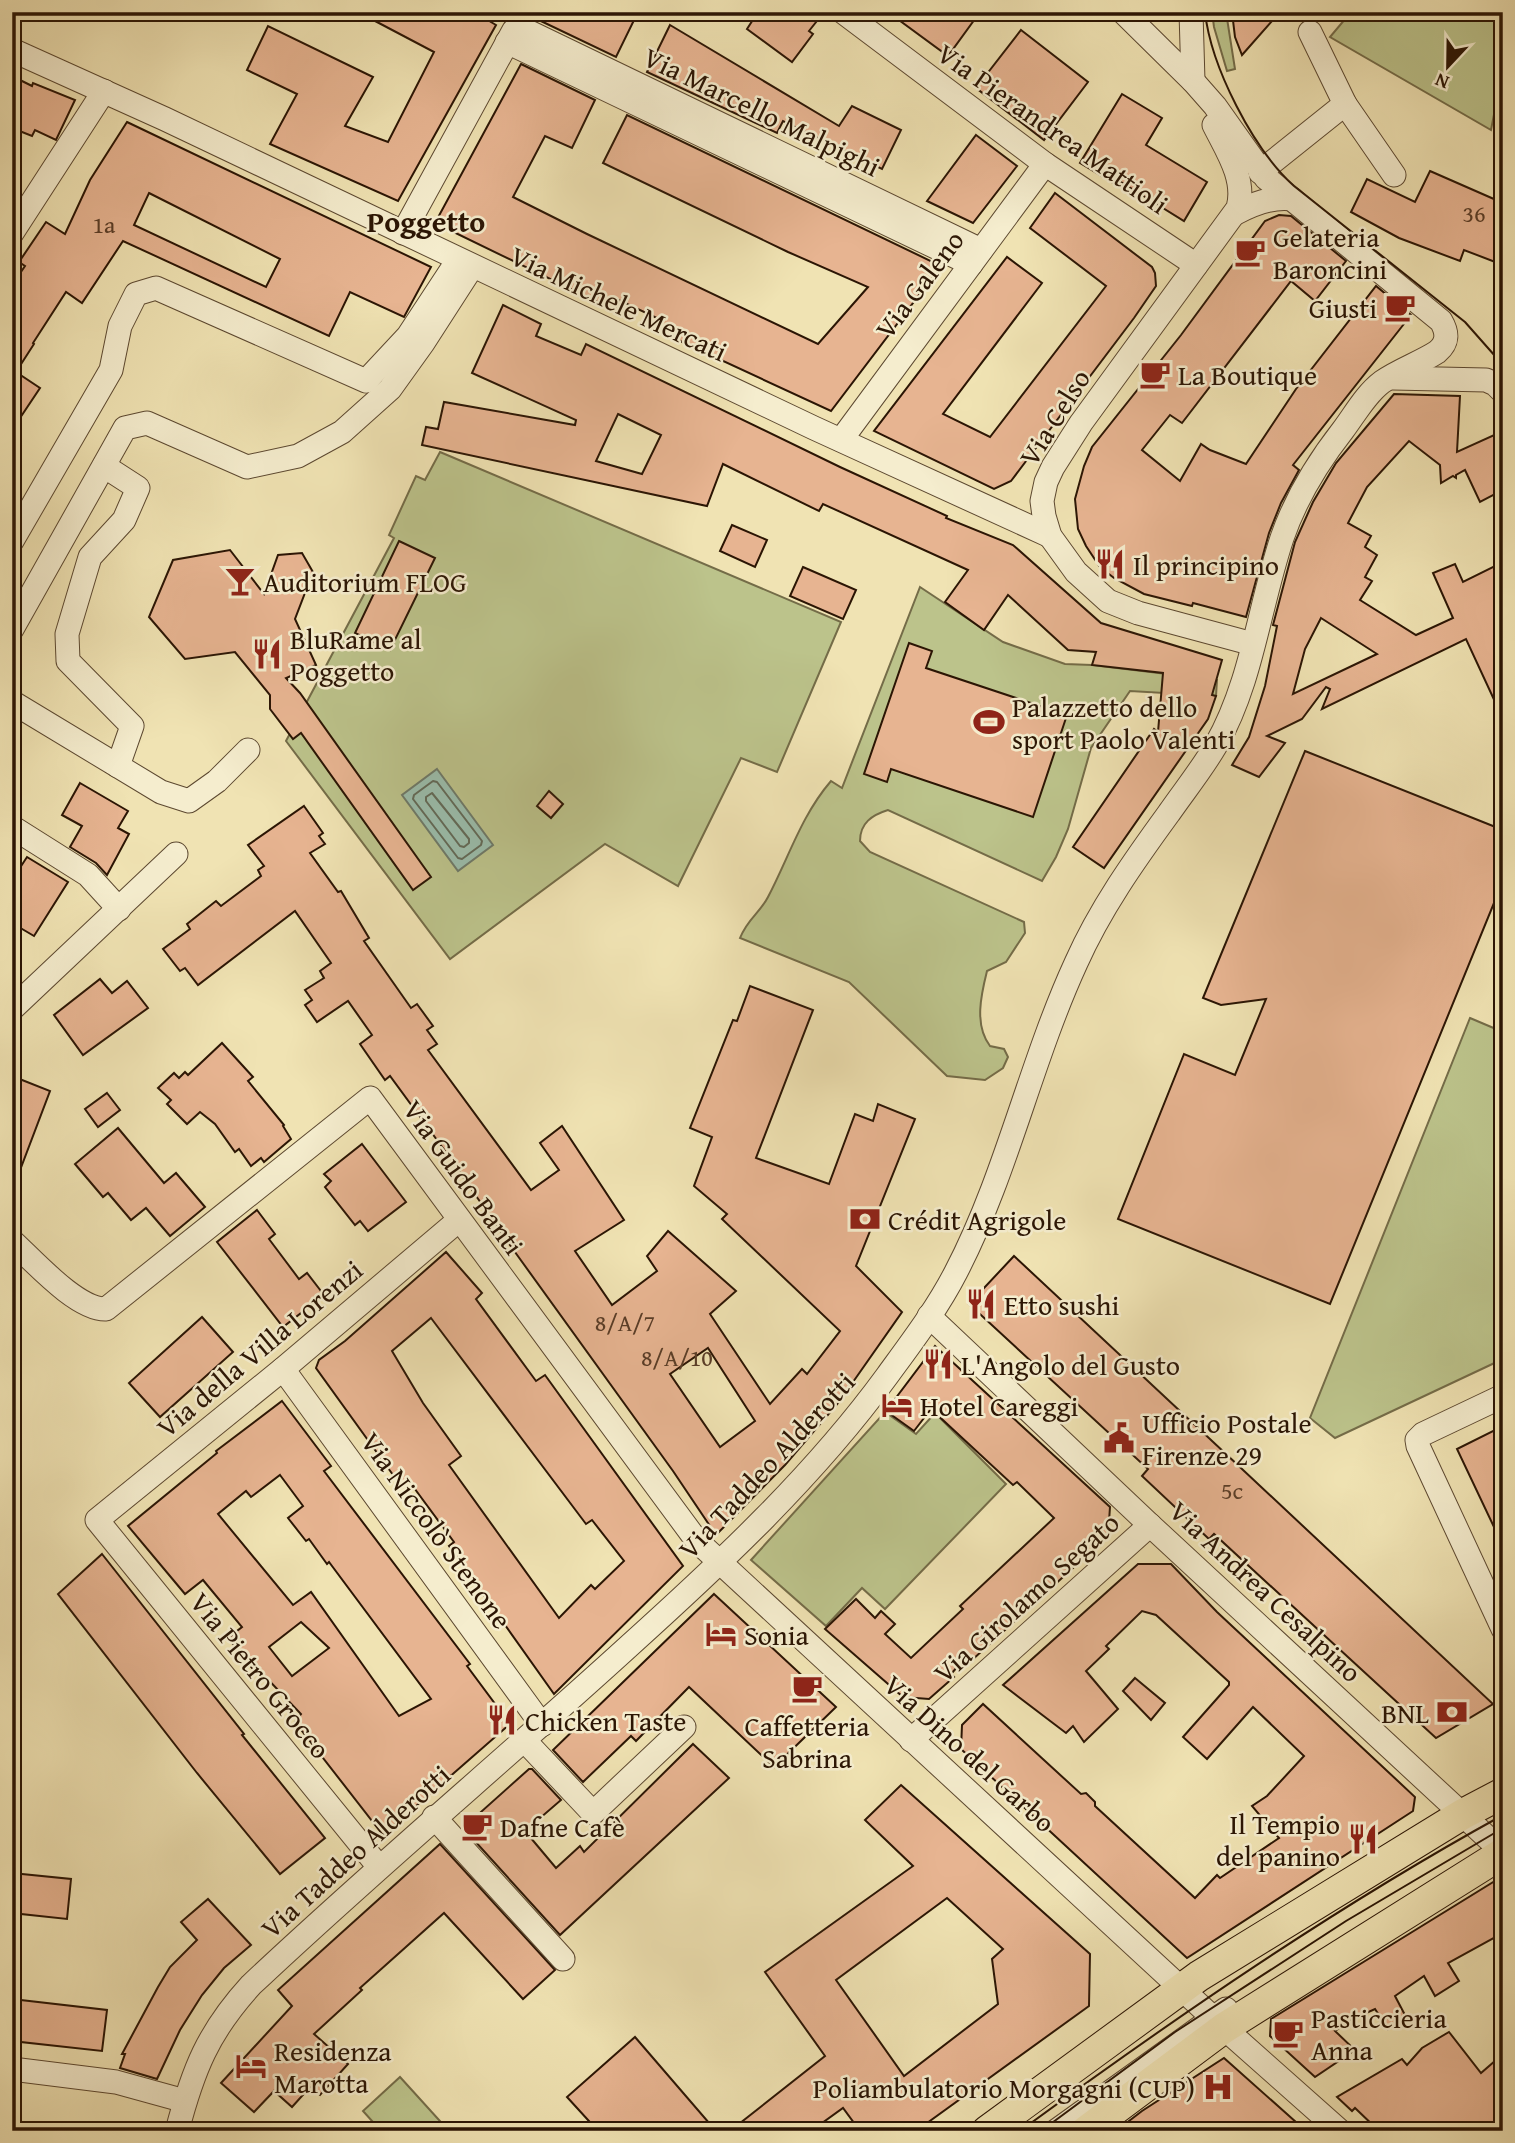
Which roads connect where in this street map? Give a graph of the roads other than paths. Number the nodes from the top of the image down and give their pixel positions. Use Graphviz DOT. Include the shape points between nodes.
graph roads {
  1 [pos="843,12"];
  2 [pos="1123,12"];
  3 [pos="1191,12"];
  4 [pos="516,27"];
  5 [pos="1310,32"];
  6 [pos="12,50"];
  7 [pos="1194,82"];
  8 [pos="104,91"];
  9 [pos="1345,104"];
  10 [pos="1045,164"];
  11 [pos="1260,172"];
  12 [pos="1394,175"];
  13 [pos="1292,200"];
  14 [pos="1236,213"];
  15 [pos="12,233"];
  16 [pos="403,233"];
  17 [pos="976,257"];
  18 [pos="465,263"];
  19 [pos="1196,265"];
  20 [pos="1390,378"];
  21 [pos="1498,388"];
  22 [pos="841,440"];
  23 [pos="104,466"];
  24 [pos="1050,536"];
  25 [pos="12,541"];
  26 [pos="12,629"];
  27 [pos="1253,644"];
  28 [pos="12,702"];
  29 [pos="248,750"];
  30 [pos="118,766"];
  31 [pos="12,827"];
  32 [pos="176,854"];
  33 [pos="119,909"];
  34 [pos="12,1009"];
  35 [pos="459,1220"];
  36 [pos="12,1241"];
  37 [pos="929,1316"];
  38 [pos="283,1369"];
  39 [pos="1503,1396"];
  40 [pos="97,1520"];
  41 [pos="1150,1525"];
  42 [pos="719,1562"];
  43 [pos="1503,1629"];
  44 [pos="684,1727"];
  45 [pos="533,1733"];
  46 [pos="911,1740"];
  47 [pos="1503,1793"];
  48 [pos="1463,1814"];
  49 [pos="434,1817"];
  50 [pos="1500,1847"];
  51 [pos="379,1867"];
  52 [pos="563,1959"];
  53 [pos="1182,1988"];
  54 [pos="1219,2023"];
  55 [pos="12,2069"];
  56 [pos="185,2101"];
  57 [pos="177,2131"];
  58 [pos="987,2131"];
  59 [pos="1056,2131"];
  60 [pos="1086,2131"];
  61 [pos="1340,2131"];
  1 -- 10 [label="street, Via Pierandrea Mattioli"];
  2 -- 7 [label="street"];
  3 -- 7 [label="street"];
  4 -- 16 [label="street"];
  4 -- 17 [label="street, Via Marcello Malpighi"];
  5 -- 9 [label="street"];
  6 -- 8 [label="street, Via Michele Mercati"];
  7 -- 11 [label="street"];
  7 -- 14 [label="street" via="1238,177 1241,197"];
  8 -- 15 [label="street"];
  8 -- 16 [label="street, Via Michele Mercati"];
  9 -- 11 [label="street"];
  9 -- 12 [label="street"];
  10 -- 17 [label="street, Via Galeno"];
  10 -- 19 [label="street, Via Pierandrea Mattioli"];
  11 -- 13 [label="street"];
  13 -- 14 [label="street" via="1265,201"];
  13 -- 20 [label="street, Via Taddeo Alderotti" via="1428,308 1445,329 1441,349"];
  14 -- 19 [label="street, Via Celso"];
  16 -- 18 [label="street, Via Michele Mercati"];
  17 -- 22 [label="street, Via Galeno"];
  18 -- 22 [label="street, Via Michele Mercati"];
  18 -- 23 [label="street" via="424,343 390,389 342,432 298,456 247,467 147,423 125,428"];
  18 -- 25 [label="street" via="408,337 366,381 156,288 136,294 120,326 111,370"];
  19 -- 24 [label="street, Via Celso" via="1053,467 1042,501"];
  20 -- 21 [label="street" via="1478,379"];
  20 -- 27 [label="street, Via Taddeo Alderotti" via="1372,391 1335,439 1290,517"];
  22 -- 24 [label="street, Via Michele Mercati"];
  23 -- 26 [label="street"];
  23 -- 30 [label="street" via="138,488 124,520 90,557 67,635 68,661 132,726"];
  24 -- 27 [label="street, Via Celso" via="1076,572 1108,601"];
  27 -- 37 [label="street, Via Taddeo Alderotti" via="1235,708 1223,732 1112,894 1075,964 990,1194 956,1272"];
  28 -- 30 [label="street"];
  29 -- 30 [label="street" via="217,781 189,800 161,792"];
  31 -- 33 [label="street" via="88,875"];
  32 -- 33 [label="street"];
  33 -- 34 [label="street"];
  35 -- 36 [label="street, Via Guido Banti" via="370,1098 102,1310 69,1292"];
  35 -- 38 [label="street, Via della Villa Lorenzi"];
  35 -- 42 [label="street, Via Guido Banti" via="696,1541"];
  37 -- 41 [label="street, Via Andrea Cesalpino"];
  37 -- 42 [label="street, Via Taddeo Alderotti" via="855,1419"];
  38 -- 40 [label="street, Via della Villa Lorenzi"];
  38 -- 45 [label="street, Via Niccolò Stenone"];
  39 -- 43 [label="street" via="1418,1440"];
  40 -- 51 [label="street, Via Pietro Grocco"];
  41 -- 46 [label="street, Via Girolamo Segato"];
  41 -- 48 [label="street, Via Andrea Cesalpino"];
  42 -- 45 [label="street, Via Taddeo Alderotti"];
  42 -- 46 [label="street, Via Dino del Garbo"];
  44 -- 45 [label="street, Via Niccolò Stenone" via="593,1813"];
  45 -- 49 [label="street, Via Taddeo Alderotti"];
  46 -- 53 [label="street, Via Dino del Garbo"];
  47 -- 48 [label="main road"];
  48 -- 50 [label="street, Via Andrea Cesalpino"];
  48 -- 53 [label="main road"];
  49 -- 51 [label="street, Via Taddeo Alderotti"];
  49 -- 52 [label="street"];
  50 -- 54 [label="main road"];
  51 -- 56 [label="street, Via Taddeo Alderotti" via="229,2008 193,2073"];
  53 -- 54 [label="street, Via Dino del Garbo"];
  53 -- 58 [label="main road"];
  54 -- 59 [label="street"];
  54 -- 60 [label="main road"];
  54 -- 61 [label="street, Via Dino del Garbo"];
  55 -- 56 [label="street" via="116,2082"];
  56 -- 57 [label="street, Via Taddeo Alderotti"];
}
